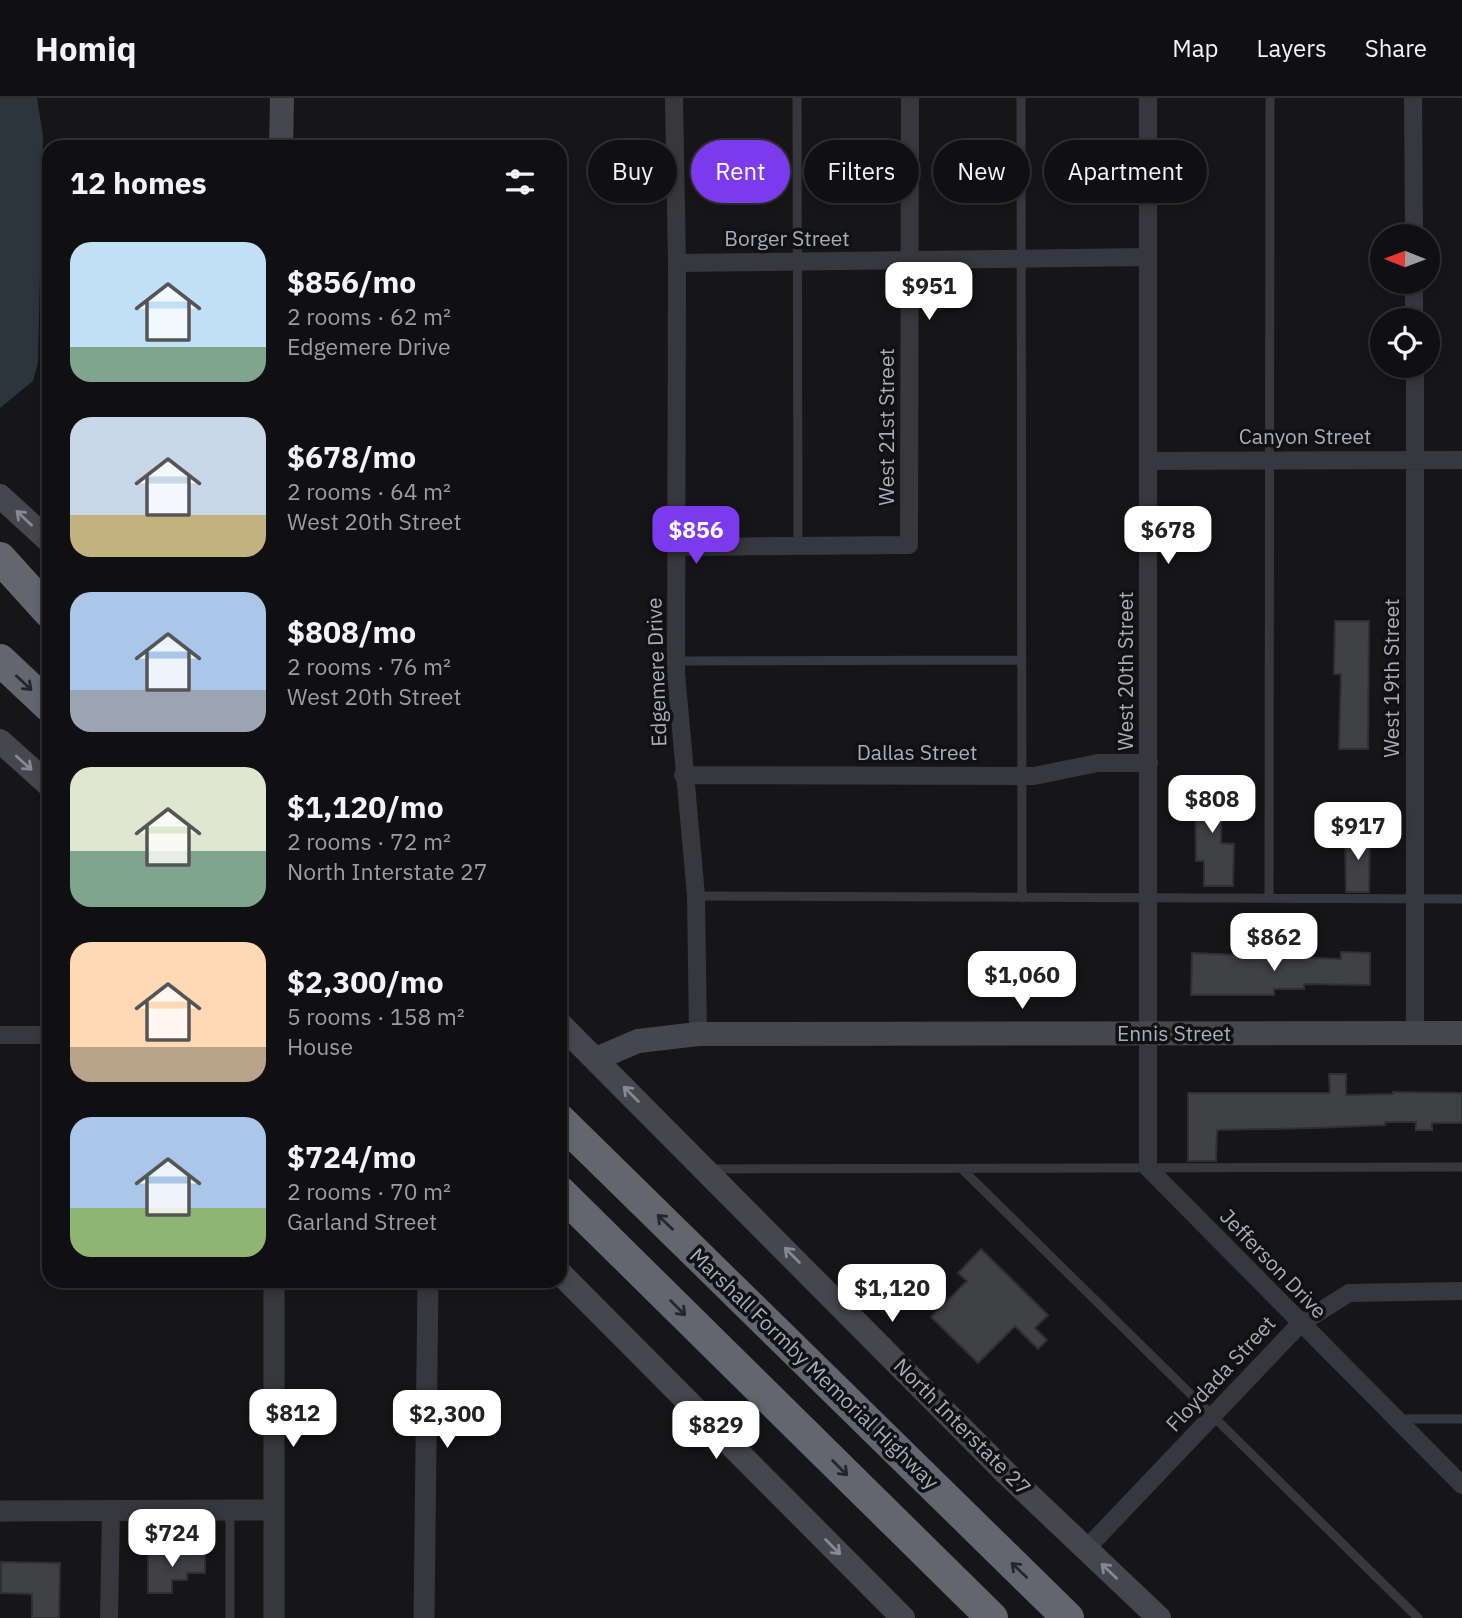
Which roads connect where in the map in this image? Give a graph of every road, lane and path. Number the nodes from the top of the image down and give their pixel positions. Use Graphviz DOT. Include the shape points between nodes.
graph roads {
  1 [pos="282,98"];
  2 [pos="674,98"];
  3 [pos="797,98"];
  4 [pos="910,98"];
  5 [pos="1021,98"];
  6 [pos="1147,98"];
  7 [pos="1270,98"];
  8 [pos="1413,98"];
  9 [pos="281,140"];
  10 [pos="1414,224"];
  11 [pos="1148,257"];
  12 [pos="1021,259"];
  13 [pos="798,262"];
  14 [pos="910,262"];
  15 [pos="677,263"];
  16 [pos="1415,378"];
  17 [pos="1270,460"];
  18 [pos="1415,460"];
  19 [pos="1462,460"];
  20 [pos="1149,461"];
  21 [pos="0,496"];
  22 [pos="42,535"];
  23 [pos="798,546"];
  24 [pos="677,547"];
  25 [pos="0,558"];
  26 [pos="0,576"];
  27 [pos="42,604"];
  28 [pos="42,615"];
  29 [pos="0,660"];
  30 [pos="1022,660"];
  31 [pos="676,661"];
  32 [pos="42,699"];
  33 [pos="0,741"];
  34 [pos="1149,762"];
  35 [pos="683,775"];
  36 [pos="1022,776"];
  37 [pos="42,779"];
  38 [pos="696,896"];
  39 [pos="1022,898"];
  40 [pos="1148,898"];
  41 [pos="1269,898"];
  42 [pos="1415,899"];
  43 [pos="1462,899"];
  44 [pos="567,1031"];
  45 [pos="1415,1033"];
  46 [pos="1462,1033"];
  47 [pos="698,1034"];
  48 [pos="1147,1034"];
  49 [pos="0,1035"];
  50 [pos="42,1035"];
  51 [pos="596,1059"];
  52 [pos="567,1126"];
  53 [pos="1462,1167"];
  54 [pos="962,1168"];
  55 [pos="1148,1168"];
  56 [pos="706,1169"];
  57 [pos="567,1199"];
  58 [pos="567,1280"];
  59 [pos="274,1288"];
  60 [pos="428,1288"];
  61 [pos="1462,1291"];
  62 [pos="1300,1324"];
  63 [pos="1213,1416"];
  64 [pos="1396,1419"];
  65 [pos="1462,1419"];
  66 [pos="1462,1485"];
  67 [pos="230,1510"];
  68 [pos="271,1510"];
  69 [pos="0,1511"];
  70 [pos="111,1511"];
  71 [pos="1086,1549"];
  72 [pos="957,1584"];
  73 [pos="109,1618"];
  74 [pos="230,1618"];
  75 [pos="274,1618"];
  76 [pos="424,1618"];
  77 [pos="903,1618"];
  78 [pos="984,1618"];
  79 [pos="992,1618"];
  80 [pos="1068,1618"];
  81 [pos="1159,1618"];
  82 [pos="1418,1618"];
  1 -- 9 [label="main road"];
  2 -- 15 [label="street, Edgemere Drive"];
  3 -- 13 [label="lane"];
  4 -- 14 [label="street, West 21st Street"];
  5 -- 12 [label="lane"];
  6 -- 11 [label="street, West 20th Street"];
  7 -- 17 [label="lane"];
  8 -- 10 [label="street"];
  11 -- 12 [label="street, Borger Street"];
  11 -- 20 [label="street, West 20th Street"];
  12 -- 14 [label="street, Borger Street"];
  12 -- 30 [label="lane"];
  13 -- 14 [label="street, Borger Street"];
  13 -- 15 [label="street, Borger Street"];
  13 -- 23 [label="lane"];
  14 -- 23 [label="street, West 21st Street" via="909,545"];
  15 -- 24 [label="street, Edgemere Drive"];
  16 -- 18 [label="street, West 19th Street"];
  17 -- 18 [label="street, Canyon Street"];
  17 -- 20 [label="street, Canyon Street"];
  17 -- 41 [label="lane"];
  18 -- 19 [label="street, Canyon Street"];
  18 -- 42 [label="street, West 19th Street"];
  20 -- 34 [label="street, West 20th Street"];
  22 -- 21 [label="main road, one-way"];
  23 -- 24 [label="street"];
  24 -- 31 [label="street, Edgemere Drive"];
  25 -- 27 [label="highway"];
  26 -- 28 [label="highway"];
  29 -- 32 [label="highway, one-way"];
  30 -- 31 [label="lane"];
  30 -- 36 [label="lane"];
  31 -- 35 [label="street, Edgemere Drive"];
  33 -- 37 [label="main road, one-way"];
  34 -- 36 [label="street, Dallas Street" via="1098,763"];
  34 -- 40 [label="street, West 20th Street"];
  35 -- 36 [label="street, Dallas Street"];
  35 -- 38 [label="street, Edgemere Drive"];
  36 -- 39 [label="lane"];
  38 -- 39 [label="lane"];
  38 -- 47 [label="street, Edgemere Drive"];
  39 -- 40 [label="lane"];
  40 -- 41 [label="lane"];
  40 -- 48 [label="street, West 20th Street"];
  41 -- 42 [label="lane"];
  42 -- 43 [label="lane"];
  42 -- 45 [label="street, West 19th Street"];
  44 -- 51 [label="main road, North Interstate 27"];
  45 -- 46 [label="main road, Ennis Street"];
  45 -- 48 [label="main road, Ennis Street"];
  47 -- 48 [label="main road, Ennis Street"];
  47 -- 51 [label="main road, Ennis Street" via="638,1041"];
  48 -- 55 [label="street"];
  49 -- 50 [label="street"];
  56 -- 51 [label="main road, North Interstate 27, one-way"];
  80 -- 52 [label="highway, Marshall Formby Memorial Highway, one-way"];
  53 -- 55 [label="lane"];
  54 -- 55 [label="lane"];
  54 -- 56 [label="lane"];
  54 -- 63 [label="lane"];
  55 -- 62 [label="street, Jefferson Drive"];
  71 -- 56 [label="main road, North Interstate 27, one-way"];
  57 -- 72 [label="highway, one-way"];
  58 -- 77 [label="main road, one-way"];
  59 -- 68 [label="street"];
  60 -- 76 [label="street"];
  61 -- 62 [label="street, Floydada Street" via="1349,1293"];
  62 -- 63 [label="street, Floydada Street"];
  62 -- 64 [label="street, Jefferson Drive"];
  63 -- 71 [label="street, Floydada Street"];
  63 -- 82 [label="lane"];
  64 -- 65 [label="lane"];
  64 -- 66 [label="street, Jefferson Drive"];
  67 -- 68 [label="street"];
  67 -- 70 [label="street"];
  67 -- 74 [label="lane"];
  68 -- 75 [label="street"];
  69 -- 70 [label="street"];
  70 -- 73 [label="street"];
  81 -- 71 [label="main road, North Interstate 27, one-way"];
  72 -- 78 [label="highway"];
  72 -- 79 [label="highway"];
}
